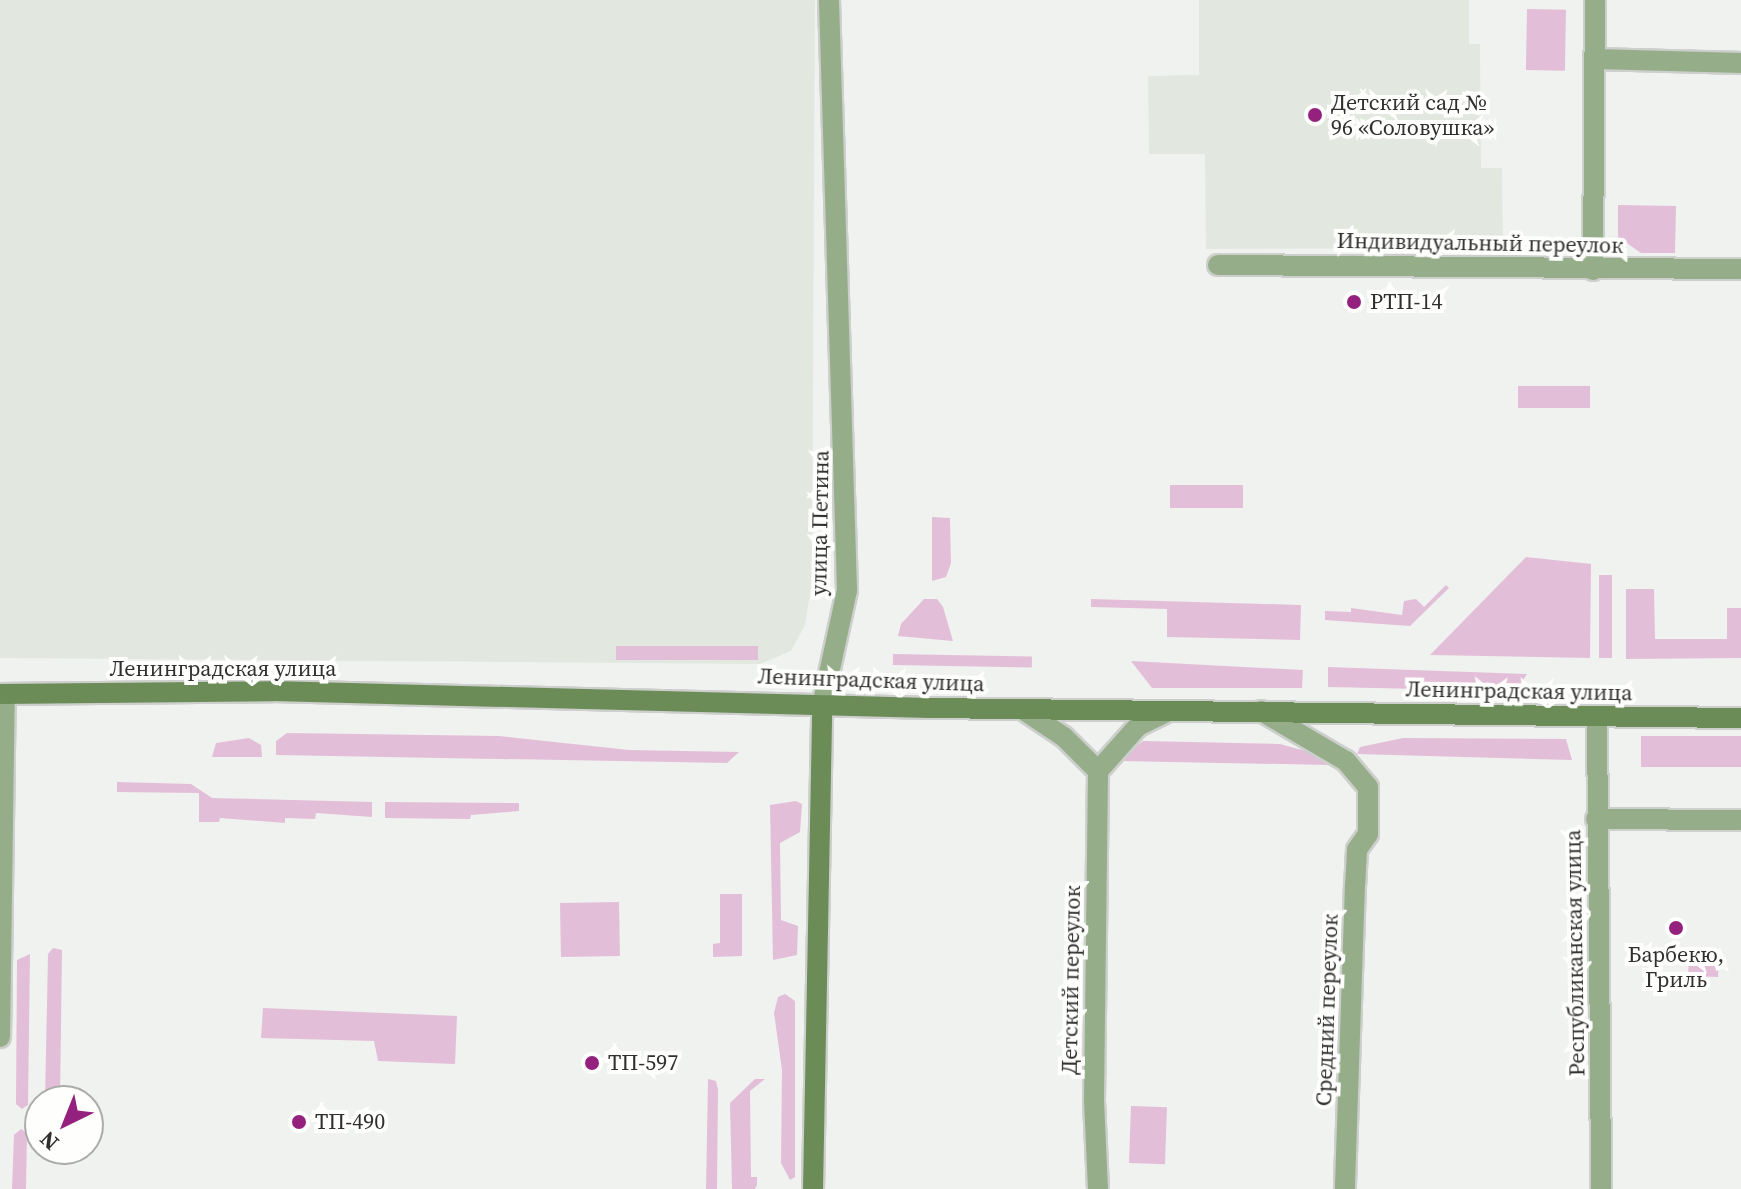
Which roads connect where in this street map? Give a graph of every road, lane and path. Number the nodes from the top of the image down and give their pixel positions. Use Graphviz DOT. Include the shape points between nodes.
graph roads {
  1 [pos="829,0"];
  2 [pos="1595,0"];
  3 [pos="1596,59"];
  4 [pos="1741,63"];
  5 [pos="1218,265"];
  6 [pos="1741,269"];
  7 [pos="1593,270"];
  8 [pos="3,694"];
  9 [pos="822,706"];
  10 [pos="1022,709"];
  11 [pos="1169,711"];
  12 [pos="1261,711"];
  13 [pos="1597,716"];
  14 [pos="1741,718"];
  15 [pos="1098,771"];
  16 [pos="1596,819"];
  17 [pos="1741,820"];
  18 [pos="0,1037"];
  19 [pos="813,1189"];
  20 [pos="1098,1189"];
  21 [pos="1345,1189"];
  22 [pos="1601,1189"];
  1 -- 9 [label="street, улица Петина" via="847,590"];
  2 -- 3 [label="street"];
  3 -- 4 [label="street"];
  3 -- 7 [label="street"];
  5 -- 7 [label="street, Индивидуальный переулок"];
  6 -- 7 [label="street, Индивидуальный переулок"];
  8 -- 9 [label="main road, Ленинградская улица" via="273,691"];
  8 -- 18 [label="street"];
  9 -- 10 [label="main road, Ленинградская улица"];
  9 -- 19 [label="main road, улица Петина"];
  10 -- 11 [label="main road, Ленинградская улица"];
  10 -- 15 [label="street" via="1056,730"];
  11 -- 12 [label="main road, Ленинградская улица"];
  11 -- 15 [label="street" via="1138,726"];
  12 -- 13 [label="main road, Ленинградская улица"];
  12 -- 21 [label="street, Средний переулок" via="1346,761 1368,787 1368,834 1357,850 1355,884"];
  13 -- 14 [label="main road, Ленинградская улица"];
  13 -- 16 [label="street, Республиканская улица"];
  15 -- 20 [label="street, Детский переулок"];
  16 -- 17 [label="street"];
  16 -- 22 [label="street, Республиканская улица"];
}
